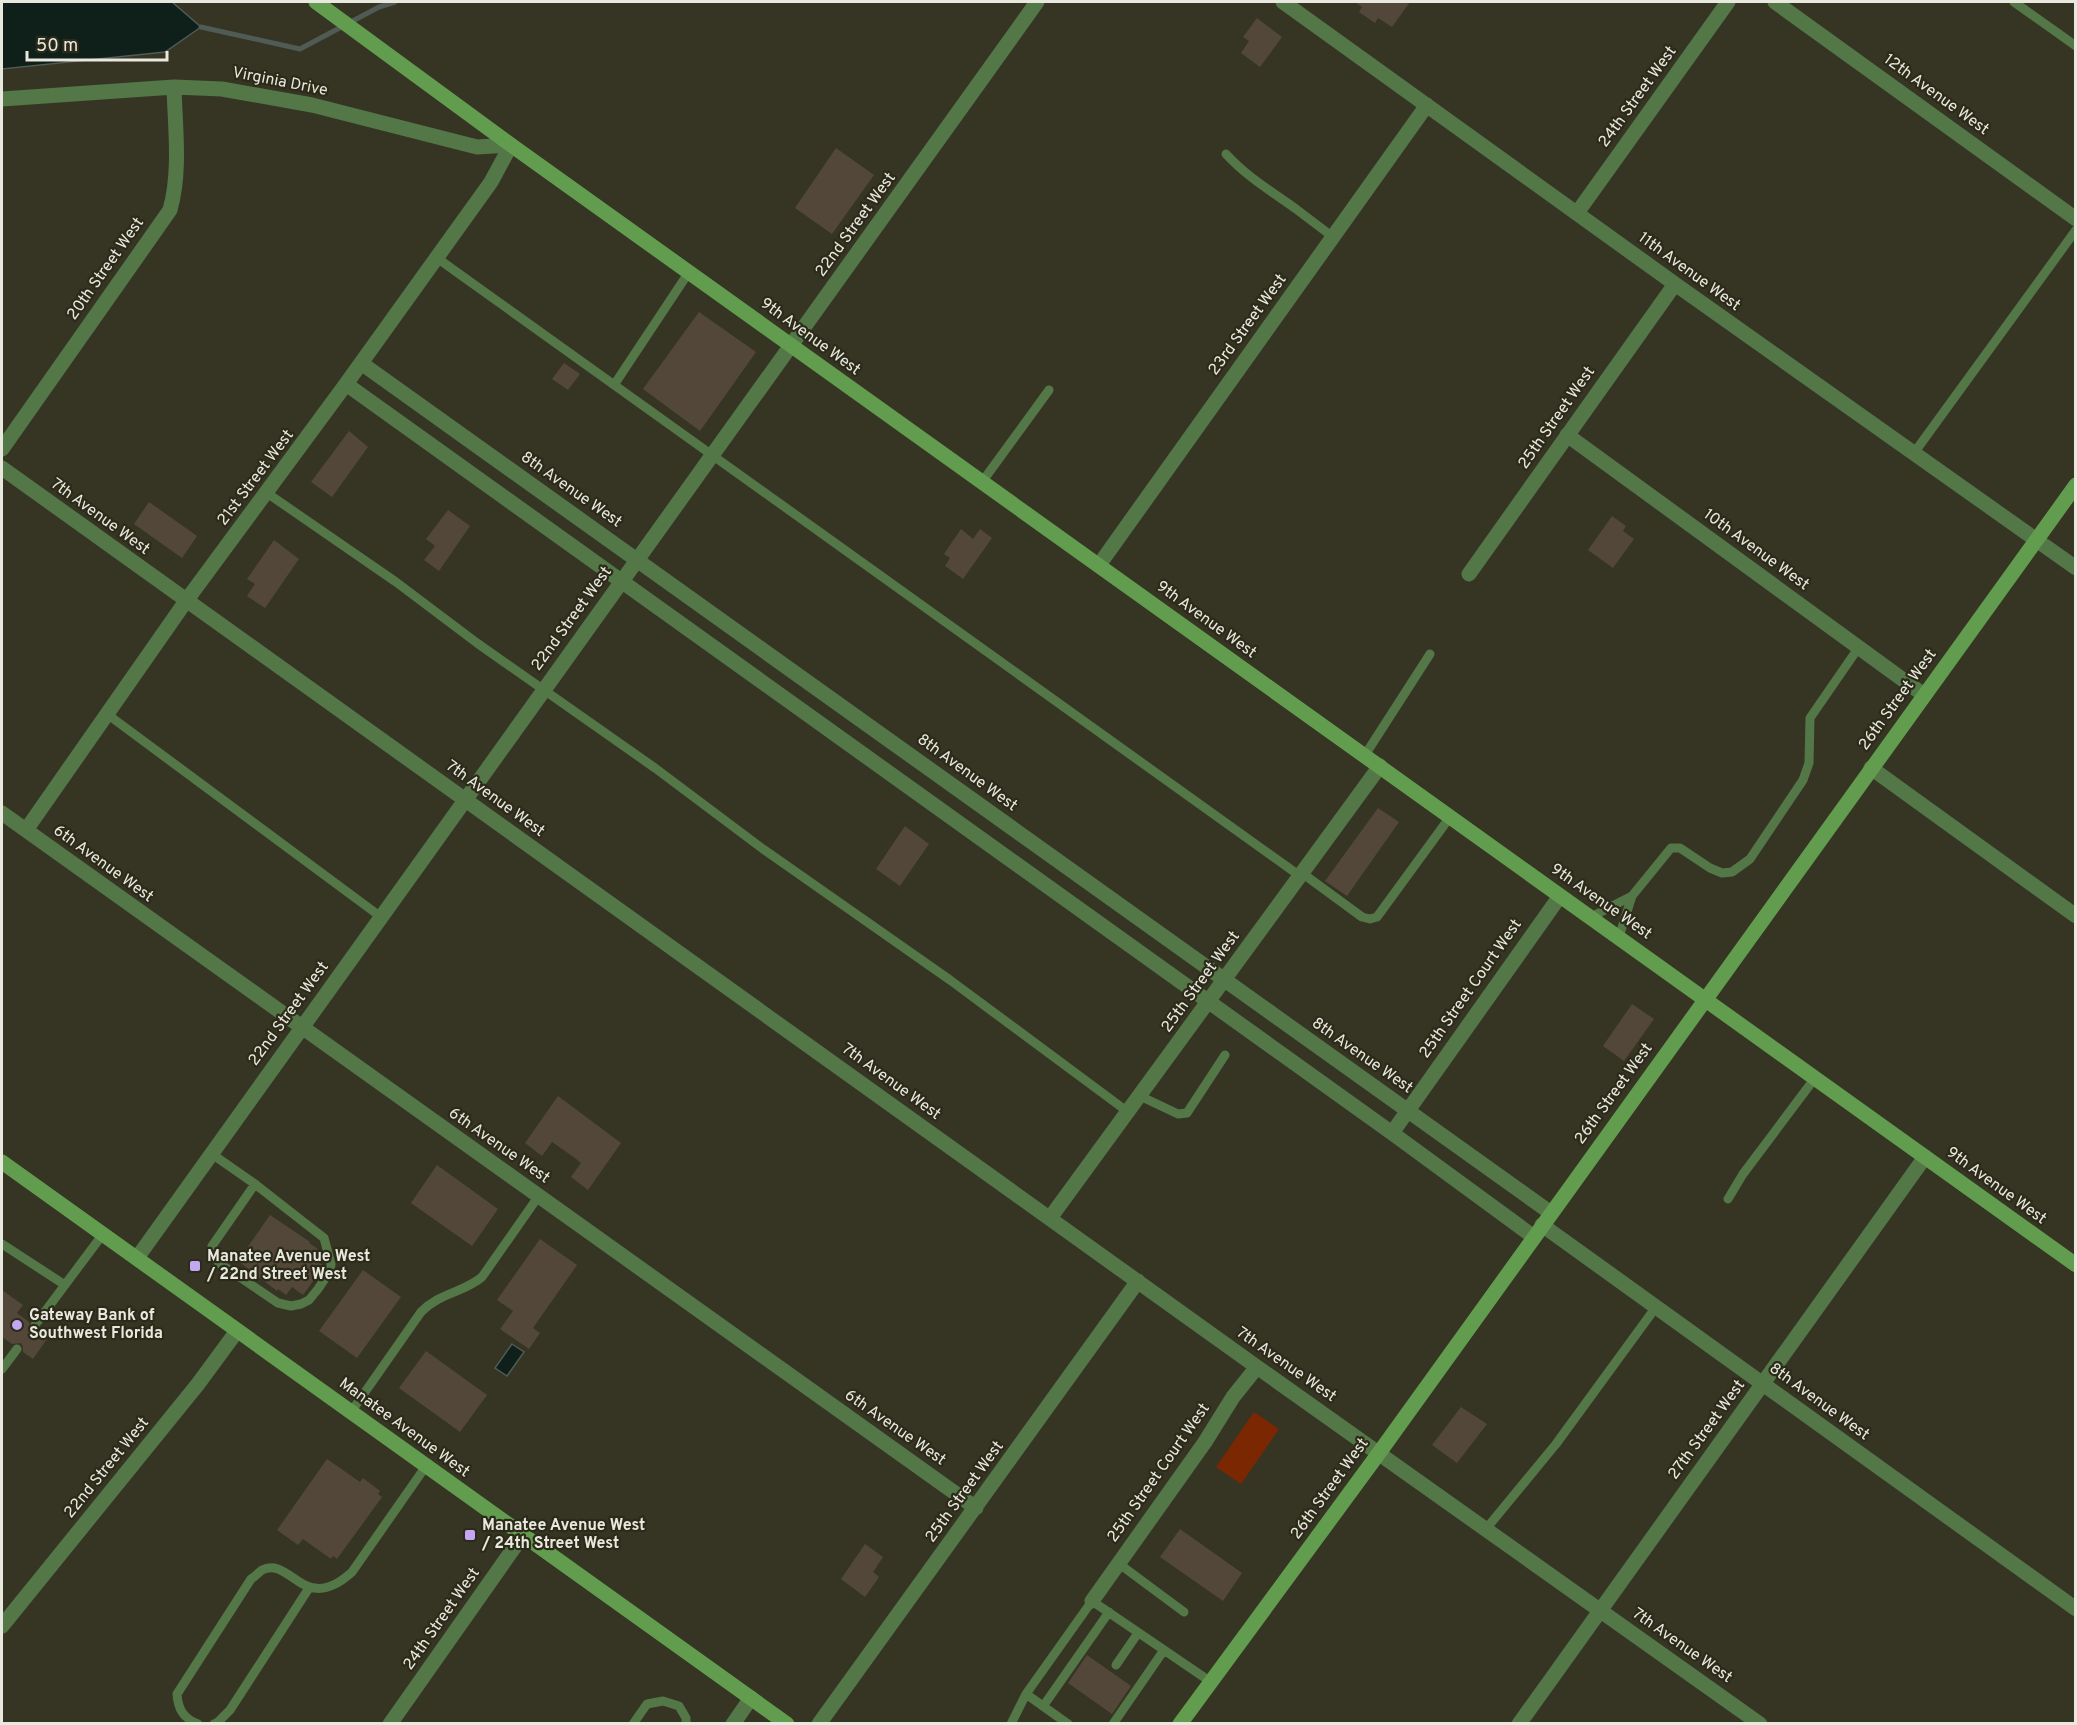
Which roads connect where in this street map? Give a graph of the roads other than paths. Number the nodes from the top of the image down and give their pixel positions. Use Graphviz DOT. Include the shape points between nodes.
graph roads {
  1 [pos="316,2"];
  2 [pos="1037,2"];
  3 [pos="1283,2"];
  4 [pos="1728,2"];
  5 [pos="1775,2"];
  6 [pos="2014,2"];
  7 [pos="2076,46"];
  8 [pos="174,87"];
  9 [pos="2,99"];
  10 [pos="1427,105"];
  11 [pos="511,145"];
  12 [pos="1226,154"];
  13 [pos="1577,213"];
  14 [pos="2076,219"];
  15 [pos="2076,230"];
  16 [pos="1333,237"];
  17 [pos="437,258"];
  18 [pos="689,272"];
  19 [pos="1675,284"];
  20 [pos="792,345"];
  21 [pos="361,363"];
  22 [pos="346,384"];
  23 [pos="614,385"];
  24 [pos="1049,390"];
  25 [pos="1567,435"];
  26 [pos="2,449"];
  27 [pos="1914,453"];
  28 [pos="713,456"];
  29 [pos="2,468"];
  30 [pos="982,482"];
  31 [pos="2076,485"];
  32 [pos="267,493"];
  33 [pos="2036,540"];
  34 [pos="638,560"];
  35 [pos="1099,565"];
  36 [pos="2076,568"];
  37 [pos="1469,574"];
  38 [pos="621,580"];
  39 [pos="186,601"];
  40 [pos="1859,647"];
  41 [pos="1430,654"];
  42 [pos="544,689"];
  43 [pos="1924,695"];
  44 [pos="107,714"];
  45 [pos="1365,755"];
  46 [pos="1380,766"];
  47 [pos="1871,768"];
  48 [pos="465,799"];
  49 [pos="2,813"];
  50 [pos="1450,817"];
  51 [pos="26,830"];
  52 [pos="1301,875"];
  53 [pos="1560,896"];
  54 [pos="1632,896"];
  55 [pos="2076,916"];
  56 [pos="381,917"];
  57 [pos="1591,917"];
  58 [pos="1619,937"];
  59 [pos="1224,981"];
  60 [pos="1706,999"];
  61 [pos="1209,1002"];
  62 [pos="302,1028"];
  63 [pos="1226,1055"];
  64 [pos="1815,1078"];
  65 [pos="1140,1096"];
  66 [pos="1407,1111"];
  67 [pos="1128,1112"];
  68 [pos="1392,1133"];
  69 [pos="212,1154"];
  70 [pos="1925,1157"];
  71 [pos="2,1162"];
  72 [pos="255,1184"];
  73 [pos="538,1197"];
  74 [pos="1728,1199"];
  75 [pos="1050,1218"];
  76 [pos="1542,1225"];
  77 [pos="103,1234"];
  78 [pos="2,1244"];
  79 [pos="137,1258"];
  80 [pos="2076,1265"];
  81 [pos="1138,1281"];
  82 [pos="65,1285"];
  83 [pos="1656,1307"];
  84 [pos="35,1324"];
  85 [pos="237,1331"];
  86 [pos="17,1349"];
  87 [pos="1257,1367"];
  88 [pos="2,1369"];
  89 [pos="1762,1384"];
  90 [pos="351,1412"];
  91 [pos="1379,1453"];
  92 [pos="426,1466"];
  93 [pos="976,1508"];
  94 [pos="1486,1529"];
  95 [pos="523,1535"];
  96 [pos="1119,1563"];
  97 [pos="309,1588"];
  98 [pos="1092,1601"];
  99 [pos="2076,1608"];
  100 [pos="1601,1610"];
  101 [pos="1109,1612"];
  102 [pos="1185,1612"];
  103 [pos="2,1626"];
  104 [pos="1138,1633"];
  105 [pos="1164,1650"];
  106 [pos="1116,1665"];
  107 [pos="1211,1682"];
  108 [pos="1026,1694"];
  109 [pos="751,1698"];
  110 [pos="1044,1705"];
  111 [pos="198,1724"];
  112 [pos="214,1724"];
  113 [pos="390,1724"];
  114 [pos="633,1724"];
  115 [pos="686,1724"];
  116 [pos="733,1724"];
  117 [pos="787,1724"];
  118 [pos="819,1724"];
  119 [pos="1011,1724"];
  120 [pos="1068,1724"];
  121 [pos="1113,1724"];
  122 [pos="1180,1724"];
  123 [pos="1520,1724"];
  124 [pos="1760,1724"];
  1 -- 11 [label="street, 9th Avenue West"];
  2 -- 20 [label="street, 22nd Street West"];
  3 -- 10 [label="street, 11th Avenue West"];
  4 -- 13 [label="street, 24th Street West"];
  5 -- 14 [label="street, 12th Avenue West"];
  6 -- 7 [label="lane"];
  8 -- 9 [label="street, Virginia Drive"];
  8 -- 11 [label="street, Virginia Drive" via="222,89 312,105 477,147"];
  8 -- 26 [label="street, 20th Street West" via="176,177 170,210"];
  10 -- 13 [label="street, 11th Avenue West"];
  10 -- 16 [label="street, 23rd Street West"];
  11 -- 17 [label="street, 21st Street West" via="491,182"];
  11 -- 18 [label="street, 9th Avenue West"];
  12 -- 16 [label="lane" via="1238,168"];
  13 -- 19 [label="street, 11th Avenue West"];
  15 -- 27 [label="lane"];
  16 -- 35 [label="street, 23rd Street West"];
  17 -- 21 [label="street, 21st Street West"];
  17 -- 23 [label="lane"];
  18 -- 20 [label="street, 9th Avenue West"];
  18 -- 23 [label="lane"];
  19 -- 25 [label="street, 25th Street West"];
  19 -- 27 [label="street, 11th Avenue West"];
  20 -- 28 [label="street, 22nd Street West"];
  20 -- 30 [label="street, 9th Avenue West"];
  21 -- 22 [label="street, 21st Street West"];
  21 -- 34 [label="street, 8th Avenue West"];
  22 -- 32 [label="street, 21st Street West"];
  22 -- 38 [label="street, 8th Avenue West"];
  23 -- 28 [label="lane"];
  24 -- 30 [label="lane"];
  25 -- 37 [label="street, 25th Street West"];
  25 -- 40 [label="street, 10th Avenue West"];
  27 -- 33 [label="street, 11th Avenue West"];
  28 -- 34 [label="street, 22nd Street West"];
  28 -- 52 [label="lane"];
  29 -- 39 [label="street, 7th Avenue West"];
  30 -- 35 [label="street, 9th Avenue West"];
  31 -- 33 [label="street, 26th Street West"];
  32 -- 39 [label="street, 21st Street West"];
  32 -- 42 [label="lane"];
  33 -- 36 [label="street, 11th Avenue West"];
  33 -- 43 [label="street, 26th Street West"];
  34 -- 38 [label="street, 22nd Street West"];
  34 -- 59 [label="street, 8th Avenue West"];
  35 -- 45 [label="street, 9th Avenue West"];
  38 -- 42 [label="street, 22nd Street West"];
  38 -- 61 [label="street, 8th Avenue West"];
  39 -- 44 [label="street, 21st Street West"];
  39 -- 48 [label="street, 7th Avenue West"];
  40 -- 43 [label="street, 10th Avenue West"];
  40 -- 54 [label="lane" via="1810,718 1809,763 1803,780 1750,859 1732,872 1722,873 1680,848 1671,848"];
  41 -- 45 [label="lane"];
  42 -- 48 [label="street, 22nd Street West"];
  42 -- 67 [label="lane"];
  43 -- 47 [label="street, 26th Street West"];
  44 -- 51 [label="street, 21st Street West"];
  44 -- 56 [label="lane"];
  45 -- 46 [label="street, 9th Avenue West"];
  46 -- 50 [label="street, 9th Avenue West"];
  46 -- 52 [label="street, 25th Street West"];
  47 -- 55 [label="street"];
  47 -- 60 [label="street, 26th Street West"];
  48 -- 56 [label="street, 22nd Street West"];
  48 -- 75 [label="street, 7th Avenue West"];
  49 -- 51 [label="street, 6th Avenue West"];
  50 -- 52 [label="lane" via="1377,917 1362,917"];
  50 -- 53 [label="street, 9th Avenue West"];
  51 -- 62 [label="street, 6th Avenue West"];
  52 -- 59 [label="street, 25th Street West"];
  53 -- 57 [label="street, 9th Avenue West"];
  53 -- 66 [label="street, 25th Street Court West"];
  54 -- 57 [label="lane"];
  54 -- 58 [label="lane"];
  56 -- 62 [label="street, 22nd Street West"];
  57 -- 58 [label="street, 9th Avenue West"];
  58 -- 60 [label="street, 9th Avenue West"];
  59 -- 61 [label="street, 25th Street West"];
  59 -- 66 [label="street, 8th Avenue West"];
  60 -- 64 [label="street, 9th Avenue West"];
  60 -- 76 [label="street, 26th Street West"];
  61 -- 65 [label="street, 25th Street West"];
  61 -- 68 [label="street, 8th Avenue West"];
  62 -- 69 [label="street, 22nd Street West"];
  62 -- 73 [label="street, 6th Avenue West"];
  63 -- 65 [label="lane" via="1186,1113 1178,1114"];
  64 -- 70 [label="street, 9th Avenue West"];
  64 -- 74 [label="lane"];
  65 -- 67 [label="street, 25th Street West"];
  66 -- 68 [label="street, 25th Street Court West"];
  66 -- 76 [label="street, 8th Avenue West"];
  67 -- 75 [label="street, 25th Street West"];
  68 -- 76 [label="street, 8th Avenue West"];
  69 -- 72 [label="lane"];
  69 -- 79 [label="street, 22nd Street West"];
  70 -- 80 [label="street, 9th Avenue West"];
  70 -- 89 [label="street, 27th Street West"];
  71 -- 77 [label="street, Manatee Avenue West"];
  72 -- 72 [label="lane" via="212,1246 213,1255 278,1303 301,1304 309,1300 330,1270 324,1238"];
  73 -- 90 [label="lane" via="482,1277 430,1303 421,1312"];
  73 -- 93 [label="street, 6th Avenue West"];
  75 -- 81 [label="street, 7th Avenue West"];
  76 -- 83 [label="street, 8th Avenue West"];
  76 -- 91 [label="street, 26th Street West"];
  77 -- 79 [label="street, Manatee Avenue West"];
  77 -- 82 [label="lane"];
  78 -- 82 [label="lane"];
  79 -- 85 [label="street, Manatee Avenue West"];
  81 -- 87 [label="street, 7th Avenue West"];
  81 -- 93 [label="street, 25th Street West"];
  82 -- 84 [label="lane"];
  83 -- 89 [label="street, 8th Avenue West"];
  83 -- 94 [label="lane" via="1556,1444"];
  85 -- 90 [label="street, Manatee Avenue West"];
  85 -- 103 [label="street, 22nd Street West"];
  86 -- 88 [label="lane"];
  87 -- 91 [label="street, 7th Avenue West"];
  87 -- 96 [label="street, 25th Street Court West"];
  89 -- 99 [label="street, 8th Avenue West"];
  89 -- 100 [label="street, 27th Street West"];
  90 -- 92 [label="street, Manatee Avenue West"];
  91 -- 94 [label="street, 7th Avenue West"];
  91 -- 107 [label="street, 26th Street West"];
  92 -- 95 [label="street, Manatee Avenue West"];
  92 -- 97 [label="lane" via="352,1572 326,1589"];
  93 -- 118 [label="street, 25th Street West"];
  94 -- 100 [label="street, 7th Avenue West"];
  95 -- 109 [label="street, Manatee Avenue West"];
  95 -- 113 [label="street, 24th Street West"];
  96 -- 98 [label="street, 25th Street Court West"];
  96 -- 102 [label="lane"];
  97 -- 111 [label="lane" via="276,1568 263,1569 251,1580 177,1694 182,1713"];
  97 -- 112 [label="lane" via="230,1710"];
  98 -- 101 [label="lane"];
  98 -- 108 [label="lane"];
  100 -- 123 [label="street, 27th Street West"];
  100 -- 124 [label="street, 7th Avenue West"];
  101 -- 104 [label="lane"];
  101 -- 110 [label="lane"];
  104 -- 105 [label="lane"];
  104 -- 106 [label="lane"];
  105 -- 107 [label="lane"];
  105 -- 121 [label="lane"];
  107 -- 122 [label="street, 26th Street West"];
  108 -- 110 [label="lane"];
  108 -- 119 [label="lane"];
  109 -- 116 [label="street"];
  109 -- 117 [label="street, Manatee Avenue West"];
  110 -- 120 [label="lane"];
  114 -- 115 [label="lane" via="647,1704 663,1701 679,1706"];
}
